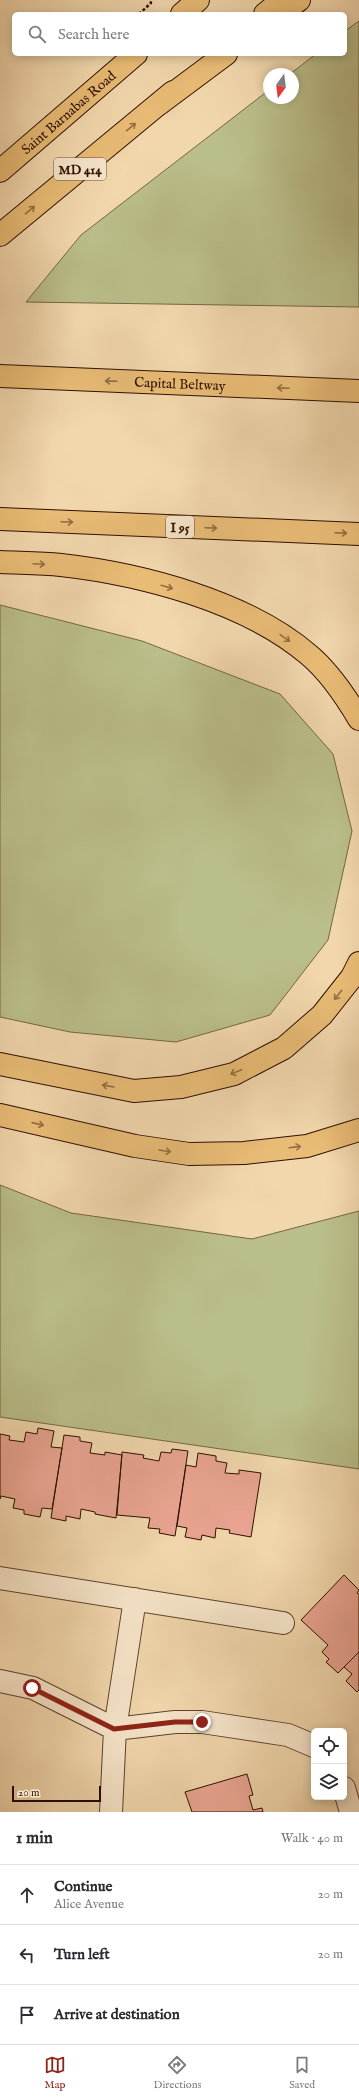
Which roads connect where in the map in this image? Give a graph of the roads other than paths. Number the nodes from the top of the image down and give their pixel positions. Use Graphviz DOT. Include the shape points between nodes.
graph roads {
  1 [pos="198,0"];
  2 [pos="282,0"];
  3 [pos="299,0"];
  4 [pos="184,12"];
  5 [pos="267,12"];
  6 [pos="283,12"];
  7 [pos="134,56"];
  8 [pos="216,56"];
  9 [pos="223,56"];
  10 [pos="159,104"];
  11 [pos="0,171"];
  12 [pos="0,235"];
  13 [pos="0,370"];
  14 [pos="0,376"];
  15 [pos="58,378"];
  16 [pos="359,388"];
  17 [pos="322,390"];
  18 [pos="359,391"];
  19 [pos="0,519"];
  20 [pos="359,534"];
  21 [pos="0,562"];
  22 [pos="359,719"];
  23 [pos="359,963"];
  24 [pos="0,1064"];
  25 [pos="0,1115"];
  26 [pos="359,1130"];
  27 [pos="0,1578"];
  28 [pos="135,1599"];
  29 [pos="283,1624"];
  30 [pos="0,1681"];
  31 [pos="114,1729"];
  32 [pos="311,1745"];
  33 [pos="111,1812"];
  1 -- 4 [label="main road"];
  2 -- 5 [label="main road"];
  3 -- 6 [label="main road"];
  7 -- 11 [label="main road, Saint Barnabas Road"];
  8 -- 10 [label="main road, MD 414"];
  9 -- 10 [label="main road"];
  12 -- 10 [label="main road, MD 414, one-way"];
  13 -- 15 [label="main road"];
  14 -- 15 [label="main road, Capital Beltway"];
  17 -- 15 [label="main road, Capital Beltway, one-way"];
  16 -- 17 [label="main road"];
  17 -- 18 [label="main road, Capital Beltway"];
  19 -- 20 [label="main road, I 95, one-way"];
  21 -- 22 [label="main road, one-way" via="60,565 133,577 204,598 259,620 309,655 345,696"];
  23 -- 24 [label="main road, one-way" via="352,977 322,1016 284,1048 234,1074 181,1087 134,1091"];
  25 -- 26 [label="main road, one-way" via="136,1146 189,1154 244,1153 307,1146"];
  27 -- 28 [label="street"];
  28 -- 29 [label="street"];
  28 -- 31 [label="street"];
  30 -- 31 [label="street" via="32,1688"];
  31 -- 32 [label="street" via="175,1722 202,1722 288,1736"];
  31 -- 33 [label="street"];
}
